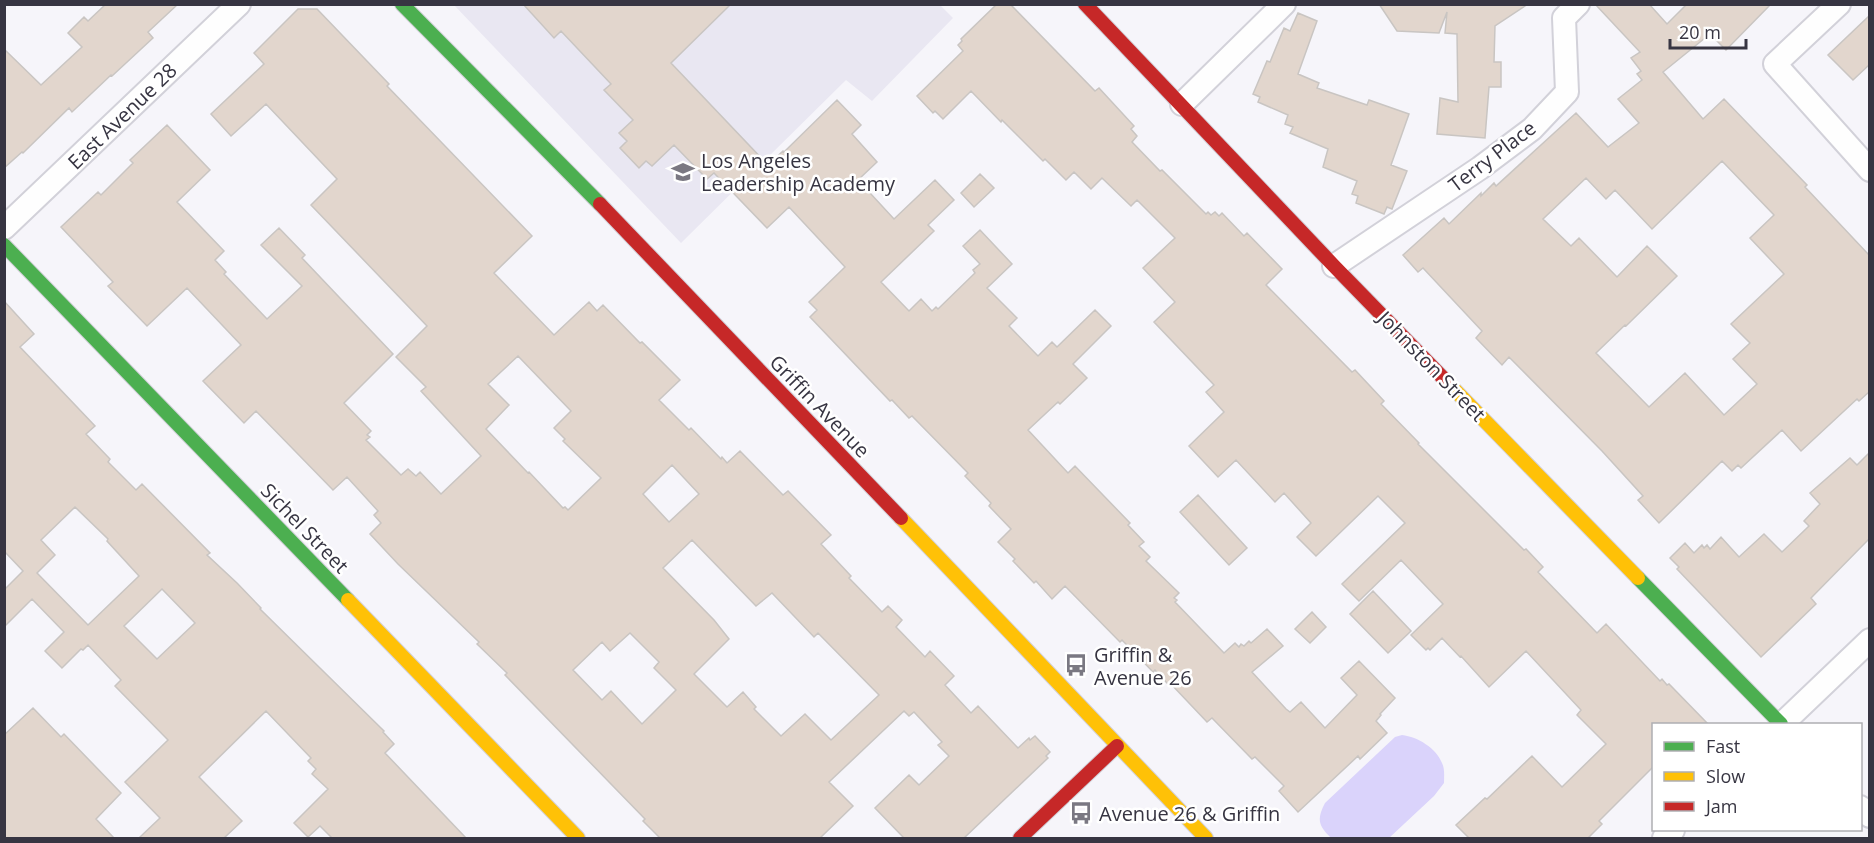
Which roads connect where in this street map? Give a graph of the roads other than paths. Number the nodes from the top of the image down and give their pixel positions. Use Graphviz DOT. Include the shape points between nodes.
graph roads {
  1 [pos="239,4"];
  2 [pos="402,4"];
  3 [pos="1085,4"];
  4 [pos="1284,4"];
  5 [pos="1578,4"];
  6 [pos="1839,4"];
  7 [pos="1182,104"];
  8 [pos="1869,170"];
  9 [pos="4,228"];
  10 [pos="4,245"];
  11 [pos="1334,266"];
  12 [pos="1869,640"];
  13 [pos="1780,723"];
  14 [pos="1782,723"];
  15 [pos="1117,746"];
  16 [pos="578,838"];
  17 [pos="1020,838"];
  18 [pos="1206,838"];
  1 -- 9 [label="street, East Avenue 28"];
  2 -- 15 [label="street, Griffin Avenue" via="649,254"];
  3 -- 7 [label="street, Johnston Street"];
  4 -- 7 [label="street"];
  5 -- 11 [label="street, Terry Place" via="1564,18 1567,92 1532,129 1480,168"];
  6 -- 8 [label="street" via="1775,64"];
  7 -- 11 [label="street, Johnston Street"];
  10 -- 16 [label="street, Sichel Street"];
  11 -- 13 [label="street, Johnston Street"];
  12 -- 14 [label="street"];
  15 -- 17 [label="street"];
  15 -- 18 [label="street, Griffin Avenue"];
}
